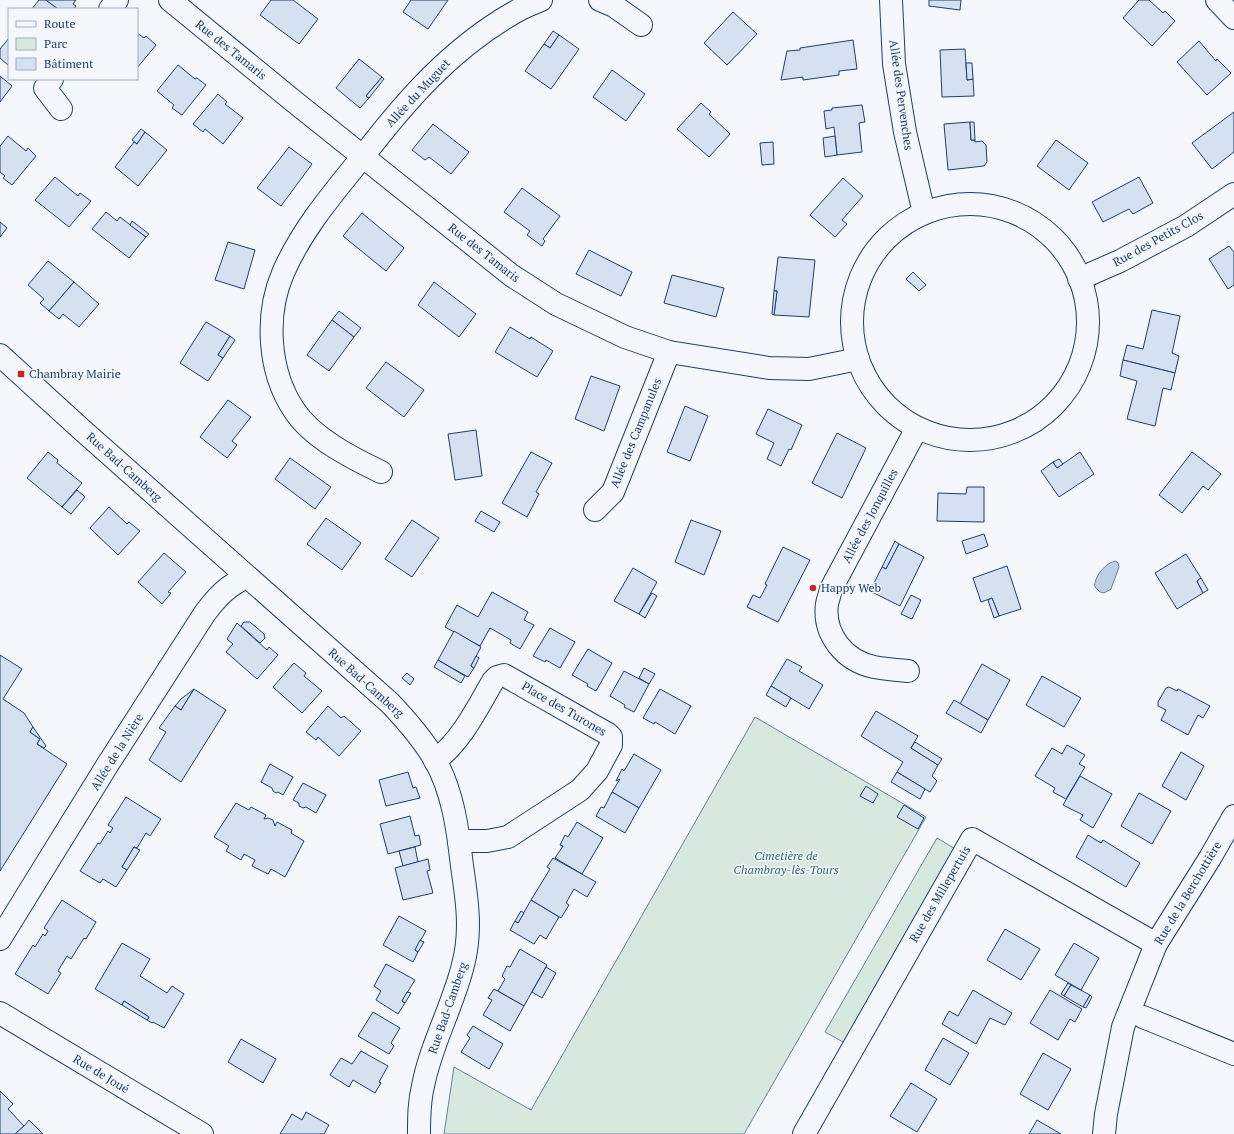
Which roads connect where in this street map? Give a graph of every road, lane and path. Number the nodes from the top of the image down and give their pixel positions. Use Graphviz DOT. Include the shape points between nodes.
graph roads {
  1 [pos="117,0"];
  2 [pos="170,0"];
  3 [pos="541,0"];
  4 [pos="600,0"];
  5 [pos="891,0"];
  6 [pos="1217,0"];
  7 [pos="111,8"];
  8 [pos="1234,18"];
  9 [pos="641,25"];
  10 [pos="51,80"];
  11 [pos="61,109"];
  12 [pos="363,156"];
  13 [pos="1234,194"];
  14 [pos="924,213"];
  15 [pos="1079,279"];
  16 [pos="669,352"];
  17 [pos="0,355"];
  18 [pos="858,360"];
  19 [pos="917,428"];
  20 [pos="381,472"];
  21 [pos="595,510"];
  22 [pos="247,577"];
  23 [pos="908,671"];
  24 [pos="435,761"];
  25 [pos="1234,816"];
  26 [pos="459,841"];
  27 [pos="0,939"];
  28 [pos="1156,944"];
  29 [pos="0,1013"];
  30 [pos="1143,1017"];
  31 [pos="1234,1054"];
  32 [pos="202,1134"];
  33 [pos="419,1134"];
  34 [pos="804,1134"];
  35 [pos="1104,1134"];
  1 -- 7 [label="street"];
  2 -- 12 [label="street, Rue des Tamaris"];
  3 -- 12 [label="street, Allée du Muguet" via="516,11 461,49 407,102"];
  4 -- 9 [label="street" via="614,6"];
  5 -- 14 [label="street, Allée des Pervenches" via="894,64 905,132"];
  6 -- 8 [label="street"];
  10 -- 11 [label="street" via="45,88"];
  12 -- 16 [label="street, Rue des Tamaris" via="511,275 556,304 625,337"];
  12 -- 20 [label="street, Allée du Muguet" via="310,224 296,247 277,293 271,336 277,372 294,411 324,440 342,453"];
  13 -- 15 [label="street, Rue des Petits Clos" via="1186,226 1120,261"];
  14 -- 15 [label="street" via="949,205 984,204 1017,214 1046,232 1069,258"];
  14 -- 18 [label="street" via="888,236 866,264 854,296 852,332"];
  15 -- 19 [label="street" via="1084,289 1088,323 1083,357 1069,388 1046,413 1017,431 983,440 949,439"];
  16 -- 18 [label="street, Rue des Tamaris" via="769,368 809,369"];
  16 -- 21 [label="street, Allée des Campanules" via="613,492"];
  17 -- 22 [label="street, Rue Bad-Camberg"];
  18 -- 19 [label="street" via="873,391 893,412"];
  19 -- 23 [label="street, Allée des Jonquilles" via="831,589 827,605 831,633 836,645 847,655 874,667"];
  22 -- 24 [label="street, Rue Bad-Camberg" via="390,703 412,725"];
  22 -- 27 [label="street, Allée de la Nière" via="228,588 205,613"];
  24 -- 26 [label="street, Rue Bad-Camberg" via="448,791"];
  24 -- 26 [label="street, Place des Turones" via="457,740 493,681 504,675 611,737 611,745 597,771 580,790 508,837 487,841"];
  25 -- 28 [label="street, Rue de la Berchottière"];
  26 -- 33 [label="street, Rue Bad-Camberg" via="468,910 467,947 464,964 423,1084"];
  28 -- 34 [label="street, Rue des Millepertuis" via="972,839"];
  28 -- 35 [label="street, Rue de la Berchottière" via="1123,1027"];
  29 -- 32 [label="street, Rue de Joué"];
  30 -- 31 [label="street"];
}
